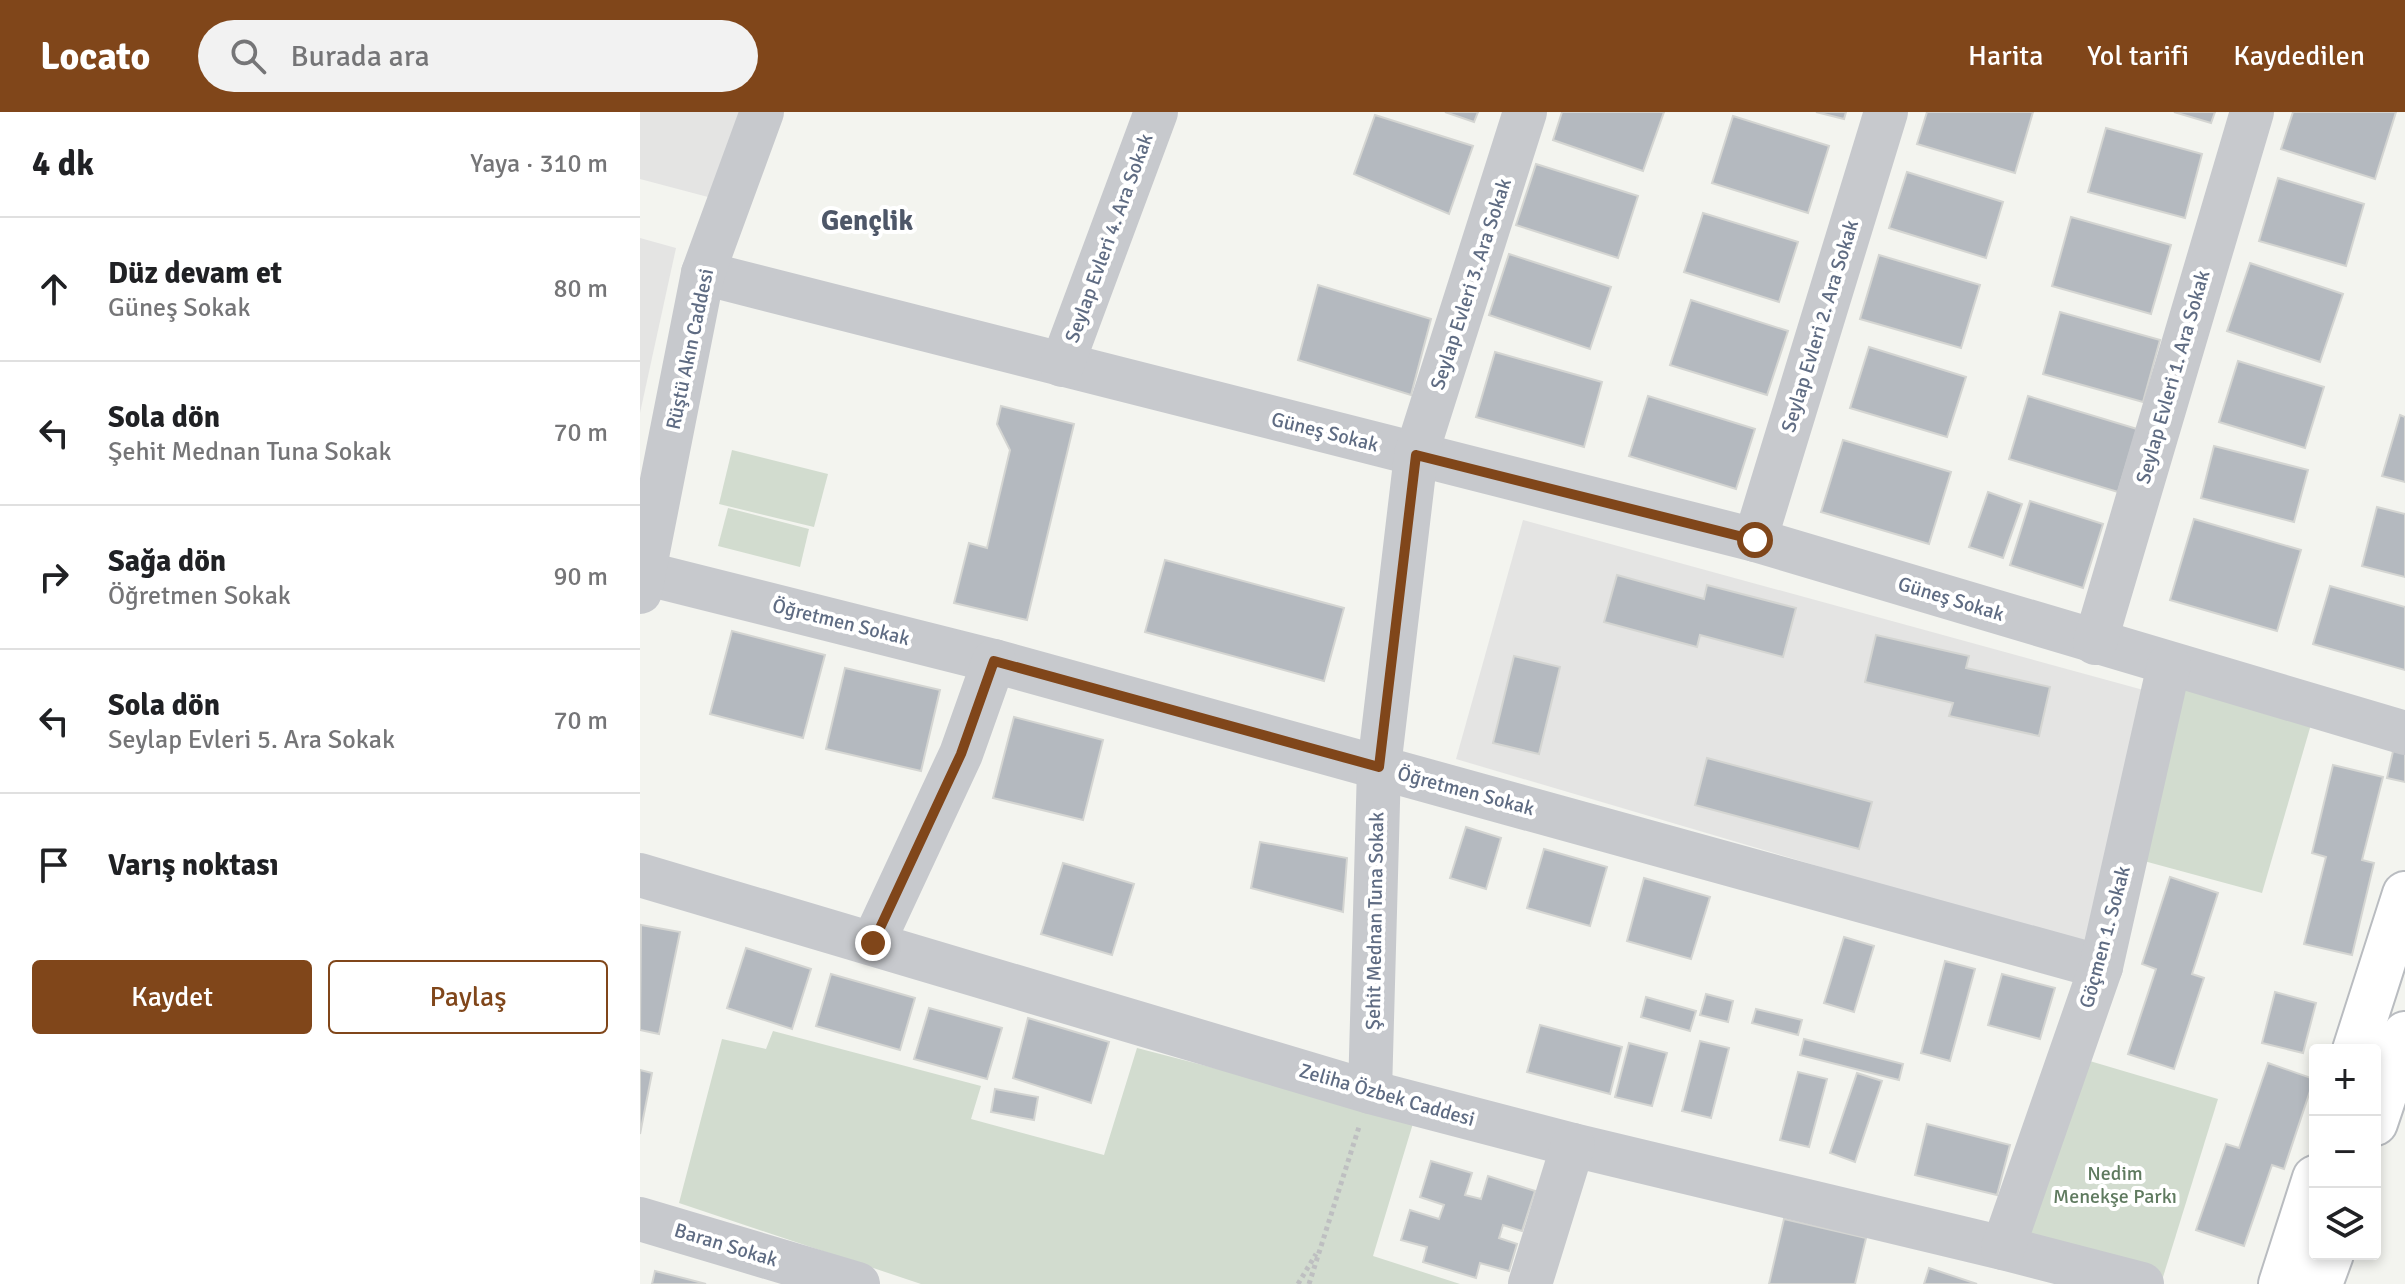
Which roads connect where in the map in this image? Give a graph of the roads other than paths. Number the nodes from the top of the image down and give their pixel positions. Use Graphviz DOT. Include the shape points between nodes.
graph roads {
  1 [pos="762,112"];
  2 [pos="1156,112"];
  3 [pos="1525,112"];
  4 [pos="1886,112"];
  5 [pos="2252,112"];
  6 [pos="703,273"];
  7 [pos="1062,365"];
  8 [pos="654,455"];
  9 [pos="1416,455"];
  10 [pos="1755,540"];
  11 [pos="642,583"];
  12 [pos="2095,643"];
  13 [pos="994,661"];
  14 [pos="2169,665"];
  15 [pos="2405,733"];
  16 [pos="1379,767"];
  17 [pos="640,875"];
  18 [pos="2405,894"];
  19 [pos="873,943"];
  20 [pos="2101,967"];
  21 [pos="2405,1034"];
  22 [pos="2357,1044"];
  23 [pos="1370,1092"];
  24 [pos="2377,1116"];
  25 [pos="1573,1145"];
  26 [pos="2312,1188"];
  27 [pos="640,1219"];
  28 [pos="2003,1248"];
  29 [pos="2329,1260"];
  30 [pos="858,1284"];
  31 [pos="1530,1284"];
  32 [pos="2142,1284"];
  33 [pos="2281,1284"];
  34 [pos="2320,1284"];
  1 -- 6 [label="street, Rüştü Akın Caddesi"];
  2 -- 7 [label="street, Seylap Evleri 4. Ara Sokak"];
  3 -- 9 [label="street, Seylap Evleri 3. Ara Sokak"];
  4 -- 10 [label="street, Seylap Evleri 2. Ara Sokak"];
  5 -- 12 [label="street, Seylap Evleri 1. Ara Sokak"];
  6 -- 7 [label="street, Güneş Sokak"];
  6 -- 8 [label="street, Rüştü Akın Caddesi"];
  7 -- 9 [label="street, Güneş Sokak"];
  8 -- 11 [label="street, Rüştü Akın Caddesi"];
  9 -- 10 [label="street, Güneş Sokak"];
  9 -- 16 [label="street, Şehit Mednan Tuna Sokak"];
  10 -- 12 [label="street, Güneş Sokak"];
  11 -- 13 [label="street, Öğretmen Sokak"];
  12 -- 14 [label="street, Güneş Sokak"];
  13 -- 16 [label="street, Öğretmen Sokak"];
  13 -- 19 [label="street" via="961,754"];
  14 -- 15 [label="street, Güneş Sokak"];
  14 -- 20 [label="street, Göçmen 1. Sokak"];
  16 -- 20 [label="street, Öğretmen Sokak"];
  16 -- 23 [label="street, Şehit Mednan Tuna Sokak"];
  17 -- 19 [label="street, Zeliha Özbek Caddesi"];
  18 -- 22 [label="main road"];
  19 -- 23 [label="street, Zeliha Özbek Caddesi"];
  20 -- 28 [label="street, Göçmen 1. Sokak"];
  21 -- 24 [label="main road"];
  23 -- 25 [label="street, Zeliha Özbek Caddesi"];
  25 -- 28 [label="street, Zeliha Özbek Caddesi"];
  25 -- 31 [label="street"];
  26 -- 33 [label="main road"];
  27 -- 30 [label="street, Baran Sokak"];
  28 -- 32 [label="street, Zeliha Özbek Caddesi"];
  29 -- 34 [label="main road"];
}
